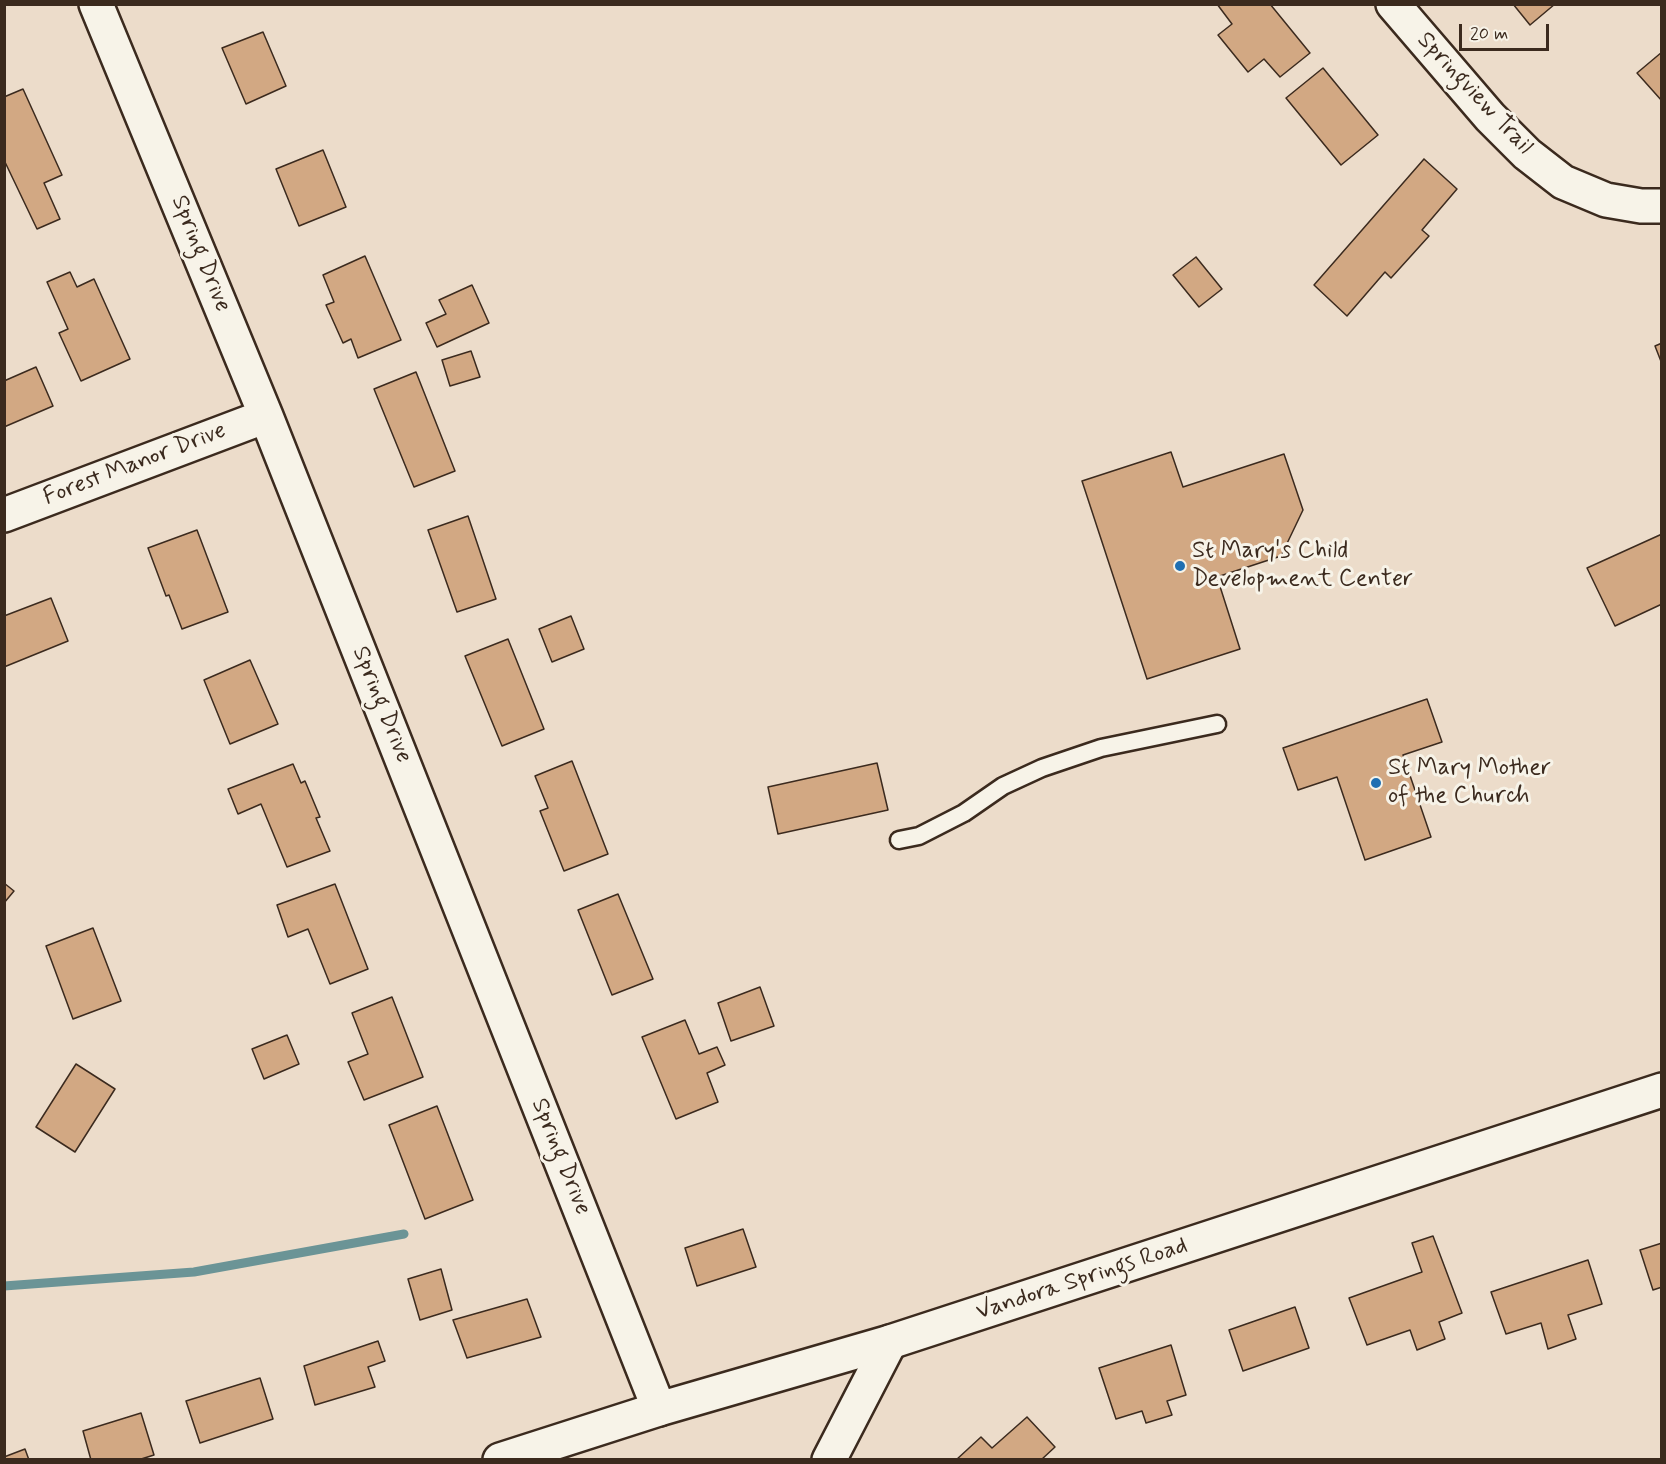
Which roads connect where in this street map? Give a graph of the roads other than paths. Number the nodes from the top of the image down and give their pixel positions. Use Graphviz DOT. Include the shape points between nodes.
graph roads {
  1 [pos="96,4"];
  2 [pos="1393,4"];
  3 [pos="1662,206"];
  4 [pos="266,416"];
  5 [pos="4,515"];
  6 [pos="1216,724"];
  7 [pos="899,840"];
  8 [pos="1662,1090"];
  9 [pos="890,1342"];
  10 [pos="659,1409"];
  11 [pos="500,1460"];
  12 [pos="829,1460"];
  1 -- 4 [label="street, Spring Drive"];
  2 -- 3 [label="street, Springview Trail" via="1490,117 1527,154 1563,182 1606,200"];
  4 -- 5 [label="street, Forest Manor Drive"];
  4 -- 10 [label="street, Spring Drive"];
  6 -- 7 [label="lane" via="1101,748 1042,768 1003,786 964,813"];
  8 -- 9 [label="street, Vandora Springs Road"];
  9 -- 10 [label="street, Vandora Springs Road"];
  9 -- 12 [label="street"];
  10 -- 11 [label="street, Vandora Springs Road"];
}
